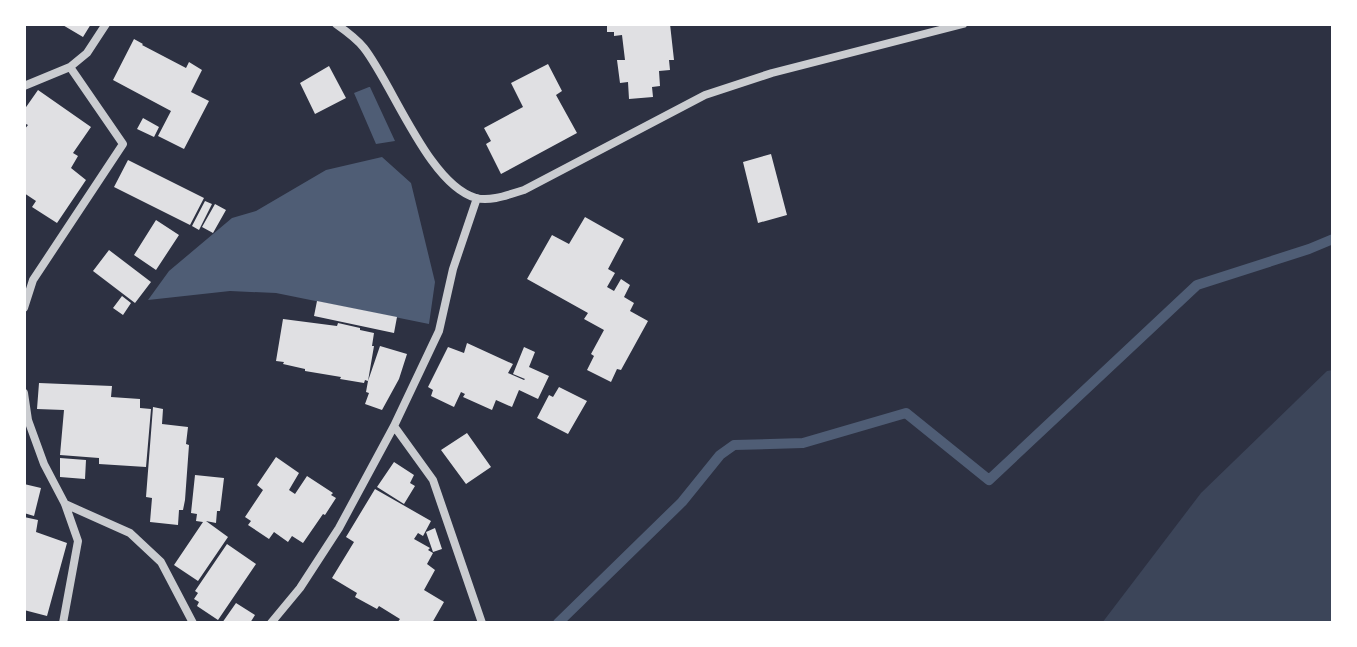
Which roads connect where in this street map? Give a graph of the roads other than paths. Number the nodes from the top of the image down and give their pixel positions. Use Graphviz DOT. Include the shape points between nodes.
graph roads {
  1 [pos="106,24"];
  2 [pos="336,24"];
  3 [pos="963,24"];
  4 [pos="70,67"];
  5 [pos="24,86"];
  6 [pos="477,198"];
  7 [pos="24,308"];
  8 [pos="24,393"];
  9 [pos="394,426"];
  10 [pos="65,504"];
  11 [pos="63,623"];
  12 [pos="193,623"];
  13 [pos="271,623"];
  14 [pos="482,623"];
  1 -- 4 [label="street" via="87,53"];
  2 -- 6 [label="street" via="364,48 428,155 456,187"];
  3 -- 6 [label="street" via="705,95 524,190"];
  4 -- 5 [label="street"];
  4 -- 7 [label="street" via="123,144 33,280"];
  6 -- 9 [label="street" via="439,331"];
  8 -- 10 [label="street" via="44,464"];
  9 -- 13 [label="street" via="339,528"];
  9 -- 14 [label="street" via="433,480"];
  10 -- 11 [label="street" via="78,541"];
  10 -- 12 [label="street" via="130,533 151,552"];
}
